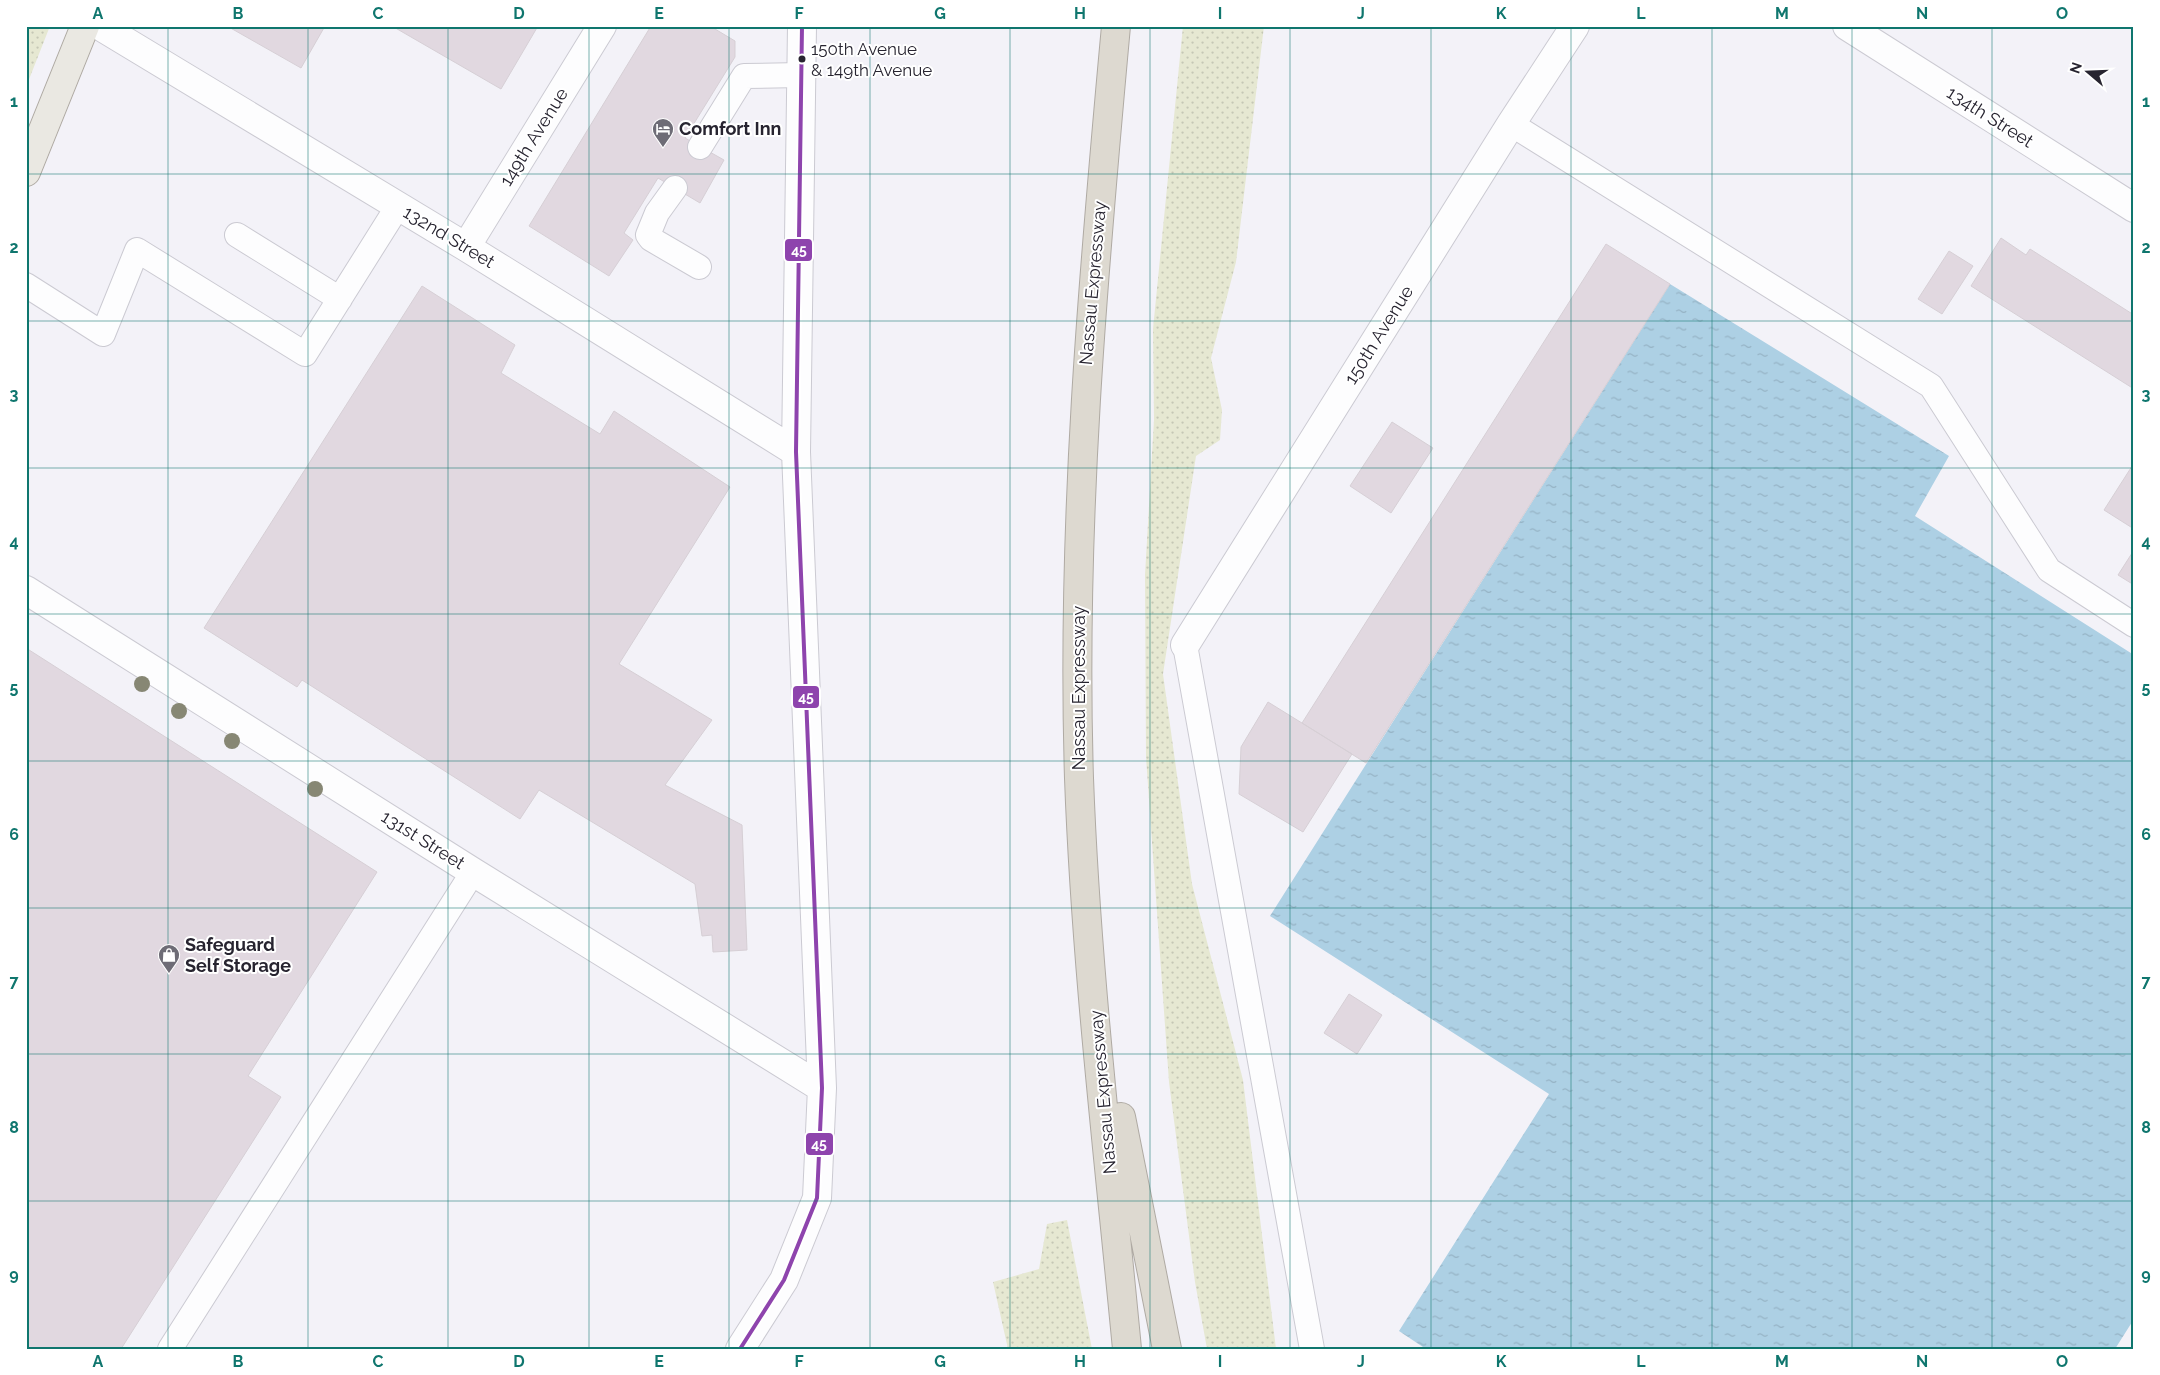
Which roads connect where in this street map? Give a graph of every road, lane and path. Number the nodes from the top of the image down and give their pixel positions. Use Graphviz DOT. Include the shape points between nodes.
graph roads {
  1 [pos="85,26"];
  2 [pos="100,26"];
  3 [pos="602,26"];
  4 [pos="802,26"];
  5 [pos="1116,26"];
  6 [pos="1575,26"];
  7 [pos="1847,26"];
  8 [pos="801,75"];
  9 [pos="1511,124"];
  10 [pos="700,147"];
  11 [pos="26,172"];
  12 [pos="675,188"];
  13 [pos="398,206"];
  14 [pos="2134,208"];
  15 [pos="237,235"];
  16 [pos="466,247"];
  17 [pos="699,267"];
  18 [pos="26,285"];
  19 [pos="340,299"];
  20 [pos="796,452"];
  21 [pos="26,590"];
  22 [pos="2134,625"];
  23 [pos="1186,645"];
  24 [pos="473,872"];
  25 [pos="1092,974"];
  26 [pos="822,1088"];
  27 [pos="170,1349"];
  28 [pos="740,1349"];
  29 [pos="1127,1349"];
  30 [pos="1167,1349"];
  31 [pos="1312,1349"];
  1 -- 11 [label="main road"];
  2 -- 13 [label="street, 132nd Street"];
  3 -- 16 [label="street, 149th Avenue"];
  4 -- 8 [label="street"];
  5 -- 25 [label="highway, Nassau Expressway" via="1085,387 1078,548 1079,777"];
  6 -- 9 [label="street, 150th Avenue"];
  7 -- 14 [label="street, 134th Street"];
  8 -- 10 [label="lane" via="744,76"];
  8 -- 20 [label="street"];
  9 -- 22 [label="lane" via="1931,386 2049,570"];
  9 -- 23 [label="street, 150th Avenue"];
  12 -- 17 [label="lane" via="657,213 648,234 651,239"];
  13 -- 16 [label="street, 132nd Street"];
  13 -- 19 [label="lane"];
  15 -- 19 [label="lane"];
  16 -- 20 [label="street, 132nd Street"];
  18 -- 19 [label="lane" via="103,334 138,250 305,354"];
  20 -- 26 [label="street"];
  21 -- 24 [label="street, 131st Street"];
  23 -- 31 [label="lane"];
  24 -- 26 [label="street, 131st Street"];
  24 -- 27 [label="lane"];
  25 -- 29 [label="highway, Nassau Expressway"];
  25 -- 30 [label="highway"];
  26 -- 28 [label="street" via="817,1198 784,1280"];
}
